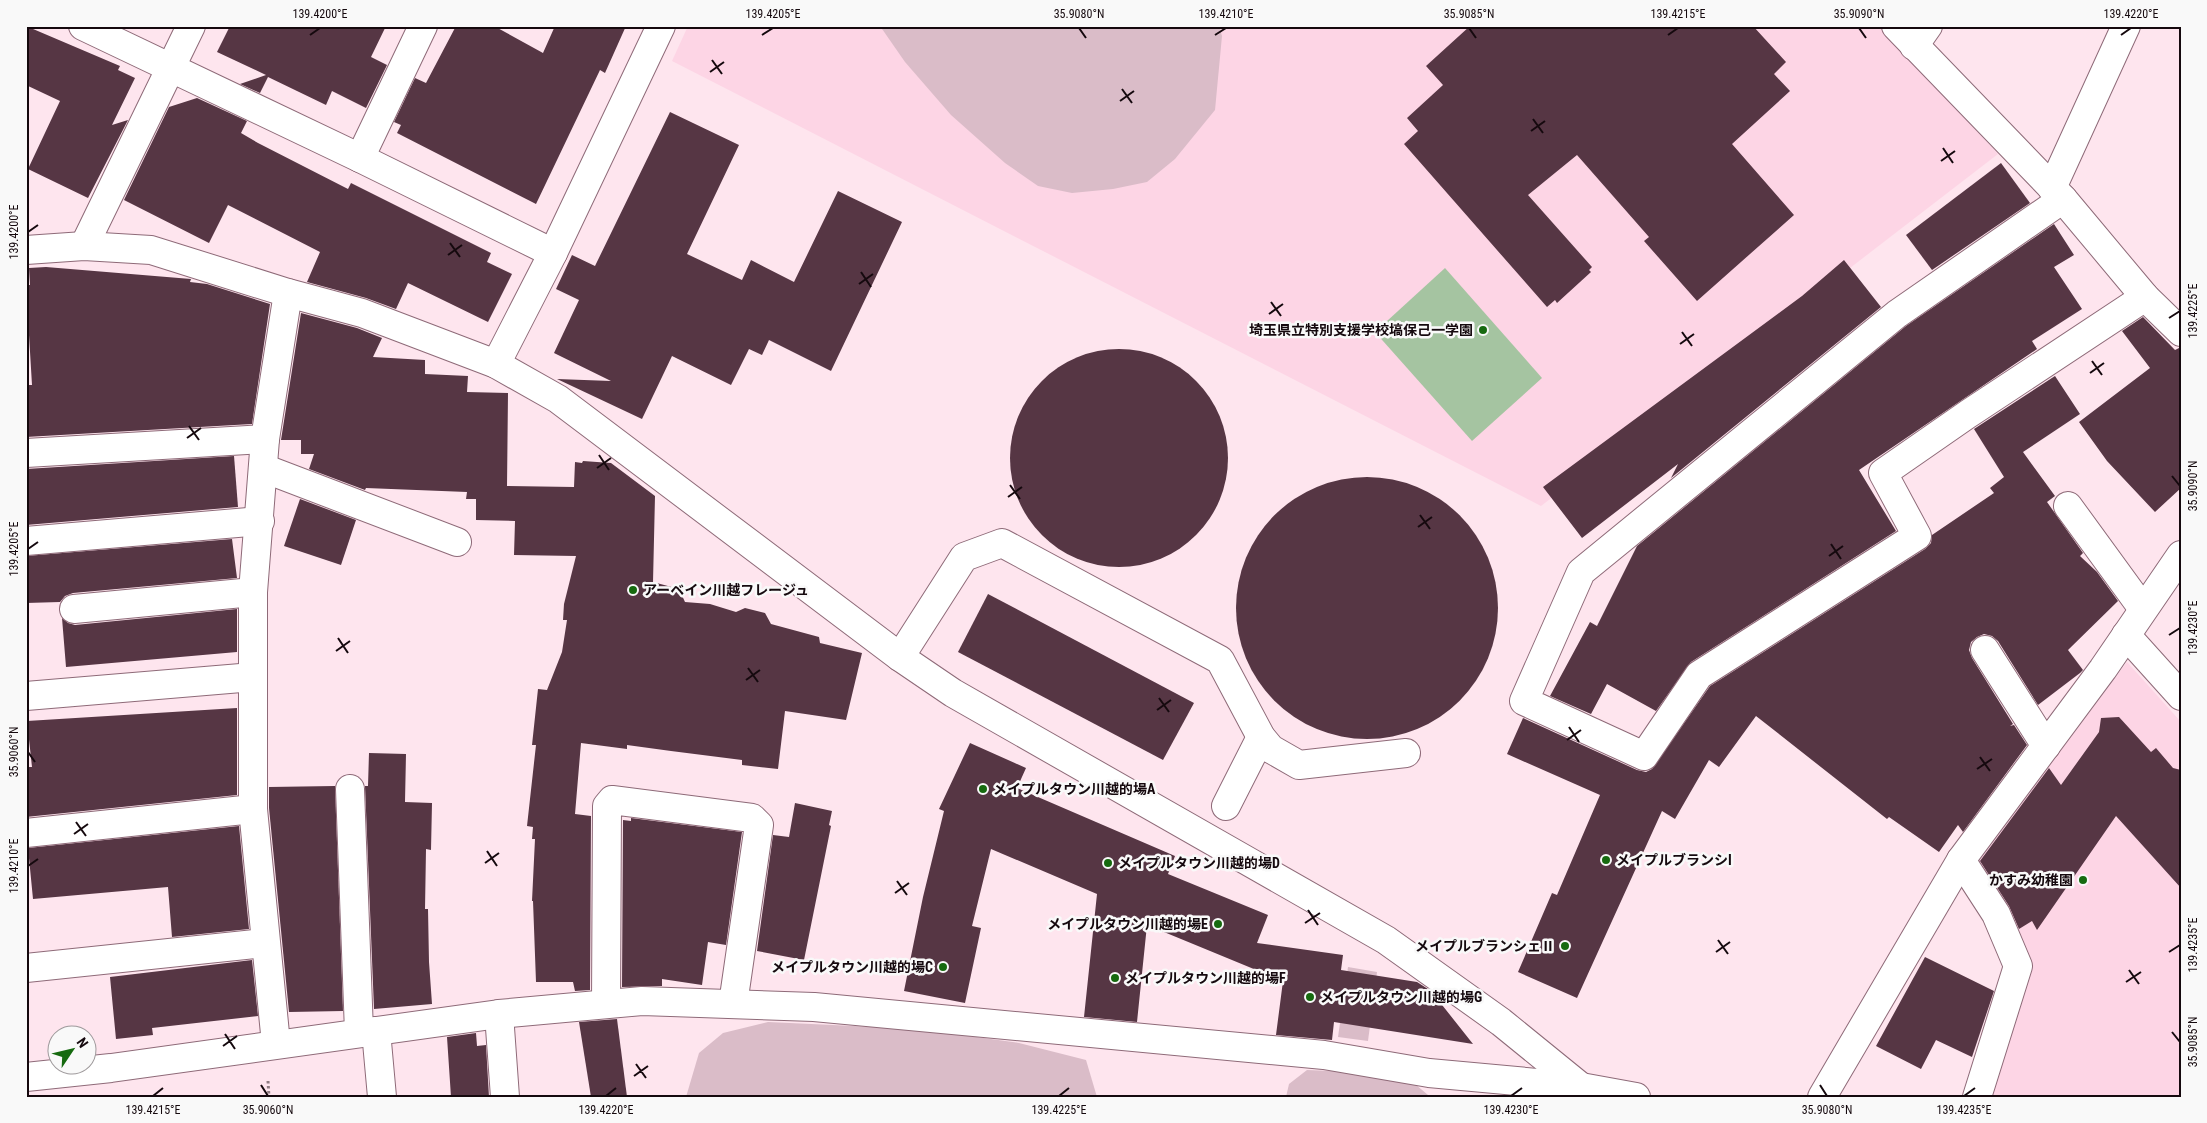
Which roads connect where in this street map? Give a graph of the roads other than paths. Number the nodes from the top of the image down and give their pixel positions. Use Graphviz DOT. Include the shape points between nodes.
graph roads {
  1 [pos="83,26"];
  2 [pos="191,26"];
  3 [pos="423,26"];
  4 [pos="661,26"];
  5 [pos="1896,26"];
  6 [pos="2126,26"];
  7 [pos="1921,36"];
  8 [pos="172,67"];
  9 [pos="360,158"];
  10 [pos="2058,194"];
  11 [pos="84,246"];
  12 [pos="26,250"];
  13 [pos="553,253"];
  14 [pos="288,294"];
  15 [pos="2145,297"];
  16 [pos="2179,324"];
  17 [pos="496,364"];
  18 [pos="265,439"];
  19 [pos="26,454"];
  20 [pos="264,468"];
  21 [pos="2068,506"];
  22 [pos="260,521"];
  23 [pos="26,541"];
  24 [pos="457,542"];
  25 [pos="2181,555"];
  26 [pos="253,592"];
  27 [pos="74,609"];
  28 [pos="2143,609"];
  29 [pos="2126,635"];
  30 [pos="1985,650"];
  31 [pos="900,657"];
  32 [pos="252,677"];
  33 [pos="26,696"];
  34 [pos="2181,696"];
  35 [pos="1262,737"];
  36 [pos="2046,746"];
  37 [pos="1406,754"];
  38 [pos="350,789"];
  39 [pos="1226,806"];
  40 [pos="253,809"];
  41 [pos="26,833"];
  42 [pos="1961,860"];
  43 [pos="265,943"];
  44 [pos="26,968"];
  45 [pos="606,1004"];
  46 [pos="733,1004"];
  47 [pos="499,1014"];
  48 [pos="367,1031"];
  49 [pos="276,1044"];
  50 [pos="26,1077"];
  51 [pos="1585,1092"];
  52 [pos="382,1097"];
  53 [pos="506,1097"];
  54 [pos="1636,1097"];
  55 [pos="1822,1097"];
  56 [pos="1977,1097"];
  1 -- 8 [label="street"];
  2 -- 8 [label="street"];
  3 -- 9 [label="street"];
  4 -- 13 [label="street"];
  5 -- 7 [label="street"];
  6 -- 10 [label="street"];
  7 -- 10 [label="street"];
  8 -- 9 [label="street"];
  8 -- 11 [label="street"];
  9 -- 13 [label="street"];
  10 -- 15 [label="street"];
  10 -- 15 [label="street" via="1897,314 1581,572 1524,701 1644,756 1699,675 1917,536 1883,473"];
  11 -- 12 [label="street"];
  11 -- 14 [label="street" via="151,250"];
  13 -- 17 [label="street"];
  14 -- 17 [label="street" via="362,313"];
  14 -- 18 [label="street"];
  15 -- 16 [label="street"];
  17 -- 31 [label="street" via="558,399"];
  18 -- 19 [label="street"];
  18 -- 20 [label="street"];
  20 -- 22 [label="street"];
  20 -- 24 [label="street"];
  21 -- 28 [label="street"];
  22 -- 23 [label="street"];
  22 -- 26 [label="street"];
  25 -- 28 [label="street"];
  26 -- 27 [label="street"];
  26 -- 32 [label="street"];
  28 -- 29 [label="street"];
  29 -- 34 [label="street"];
  29 -- 36 [label="street"];
  30 -- 36 [label="street"];
  31 -- 35 [label="street" via="964,557 1002,543 1220,660"];
  31 -- 51 [label="street" via="953,693 1386,940 1501,1022"];
  32 -- 33 [label="street"];
  32 -- 40 [label="street"];
  35 -- 37 [label="street" via="1271,749 1299,765"];
  35 -- 39 [label="street"];
  36 -- 42 [label="street"];
  38 -- 48 [label="street"];
  40 -- 41 [label="street"];
  40 -- 43 [label="street"];
  42 -- 55 [label="street"];
  42 -- 56 [label="street" via="1996,914 2018,966"];
  43 -- 44 [label="street"];
  43 -- 49 [label="street"];
  45 -- 46 [label="street" via="642,1001"];
  45 -- 46 [label="street" via="607,806 612,800 752,818 759,825"];
  45 -- 47 [label="street"];
  46 -- 51 [label="street" via="814,1007 1324,1055 1429,1073"];
  47 -- 48 [label="street"];
  47 -- 53 [label="street"];
  48 -- 49 [label="street"];
  48 -- 52 [label="street"];
  49 -- 50 [label="street"];
  51 -- 54 [label="street"];
}
